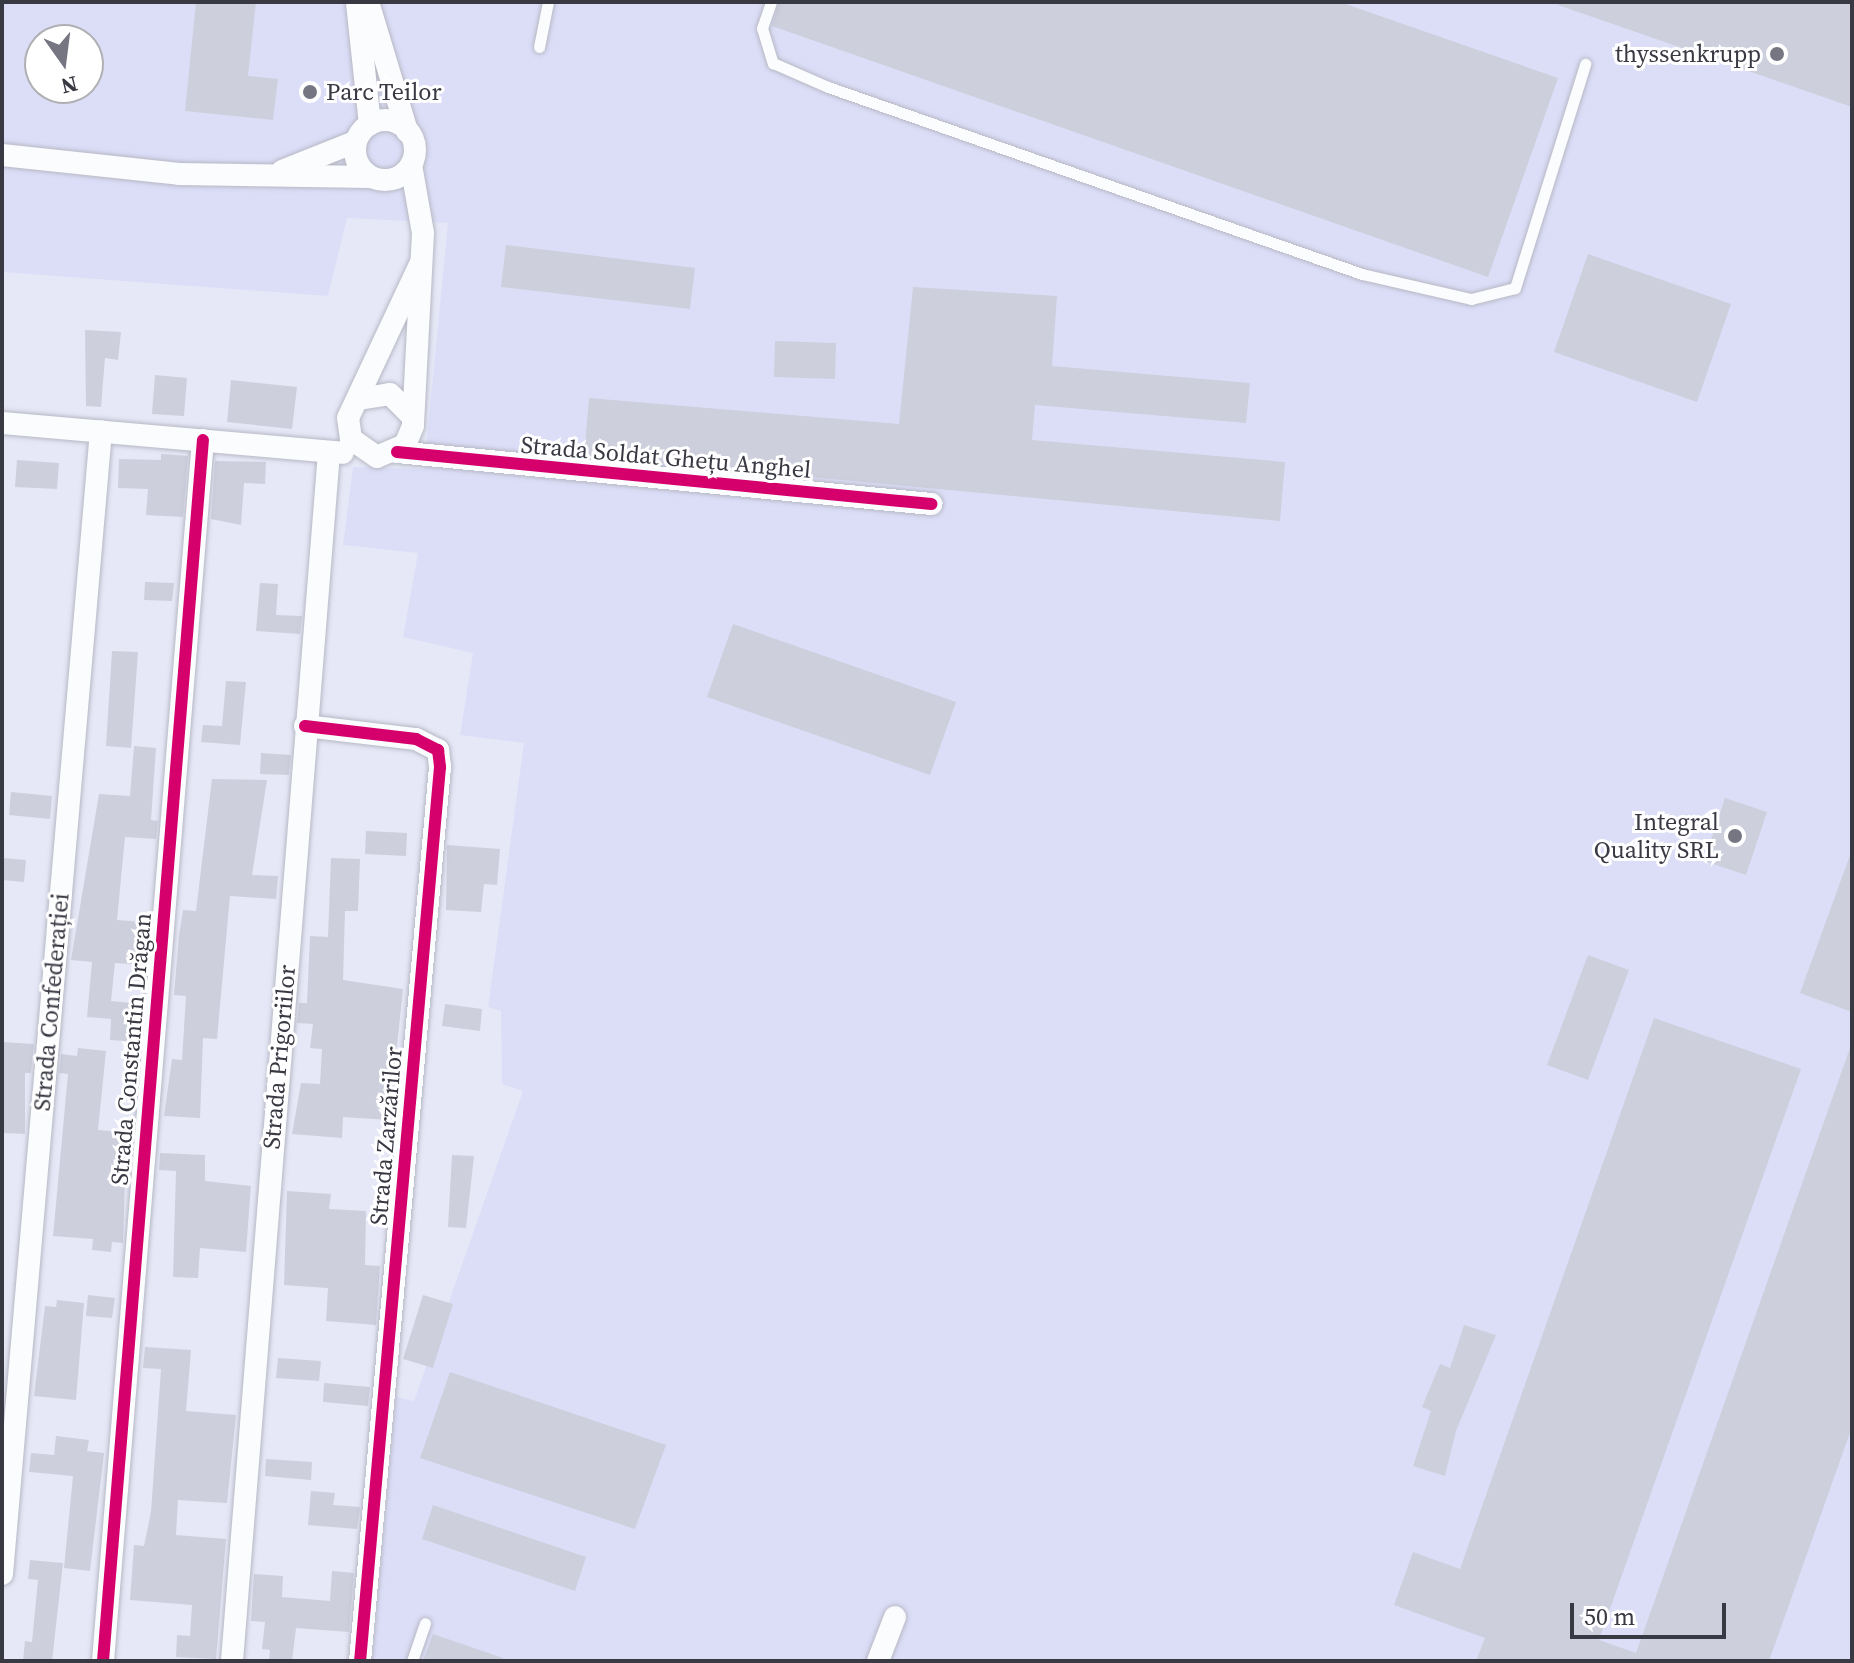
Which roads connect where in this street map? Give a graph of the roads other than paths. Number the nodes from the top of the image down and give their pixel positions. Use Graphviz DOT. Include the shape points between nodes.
graph roads {
  1 [pos="357,2"];
  2 [pos="368,2"];
  3 [pos="548,2"];
  4 [pos="771,2"];
  5 [pos="539,47"];
  6 [pos="1585,64"];
  7 [pos="370,124"];
  8 [pos="407,131"];
  9 [pos="355,142"];
  10 [pos="2,155"];
  11 [pos="411,165"];
  12 [pos="270,176"];
  13 [pos="380,178"];
  14 [pos="418,194"];
  15 [pos="420,264"];
  16 [pos="359,399"];
  17 [pos="411,415"];
  18 [pos="2,423"];
  19 [pos="348,429"];
  20 [pos="101,431"];
  21 [pos="203,440"];
  22 [pos="397,452"];
  23 [pos="329,453"];
  24 [pos="367,454"];
  25 [pos="931,504"];
  26 [pos="305,726"];
  27 [pos="2,1574"];
  28 [pos="895,1617"];
  29 [pos="425,1623"];
  30 [pos="103,1661"];
  31 [pos="232,1661"];
  32 [pos="360,1661"];
  33 [pos="412,1661"];
  34 [pos="878,1661"];
  1 -- 7 [label="street"];
  2 -- 8 [label="street"];
  3 -- 5 [label="lane"];
  4 -- 6 [label="lane" via="762,28 773,63 828,87 1362,274 1471,299 1515,288"];
  7 -- 8 [label="street" via="390,121"];
  7 -- 9 [label="street"];
  8 -- 11 [label="street" via="415,147"];
  9 -- 12 [label="street"];
  9 -- 13 [label="street" via="356,162"];
  10 -- 12 [label="street"];
  11 -- 13 [label="street"];
  11 -- 14 [label="street"];
  12 -- 13 [label="street"];
  13 -- 14 [label="street"];
  14 -- 15 [label="street"];
  15 -- 16 [label="street"];
  15 -- 17 [label="street"];
  16 -- 17 [label="street" via="390,394"];
  16 -- 19 [label="street"];
  17 -- 22 [label="street" via="410,436"];
  18 -- 20 [label="street"];
  19 -- 23 [label="street"];
  19 -- 24 [label="street"];
  20 -- 21 [label="street"];
  20 -- 27 [label="street, Strada Confederației"];
  21 -- 23 [label="street"];
  21 -- 30 [label="street, Strada Constantin Drăgan"];
  22 -- 24 [label="street"];
  22 -- 25 [label="street, Strada Soldat Ghețu Anghel"];
  23 -- 24 [label="street"];
  23 -- 26 [label="street, Strada Prigoriilor"];
  26 -- 31 [label="street, Strada Prigoriilor"];
  26 -- 32 [label="street, Strada Zarzărilor" via="416,739 438,750 440,767"];
  28 -- 34 [label="street"];
  29 -- 33 [label="lane"];
}
